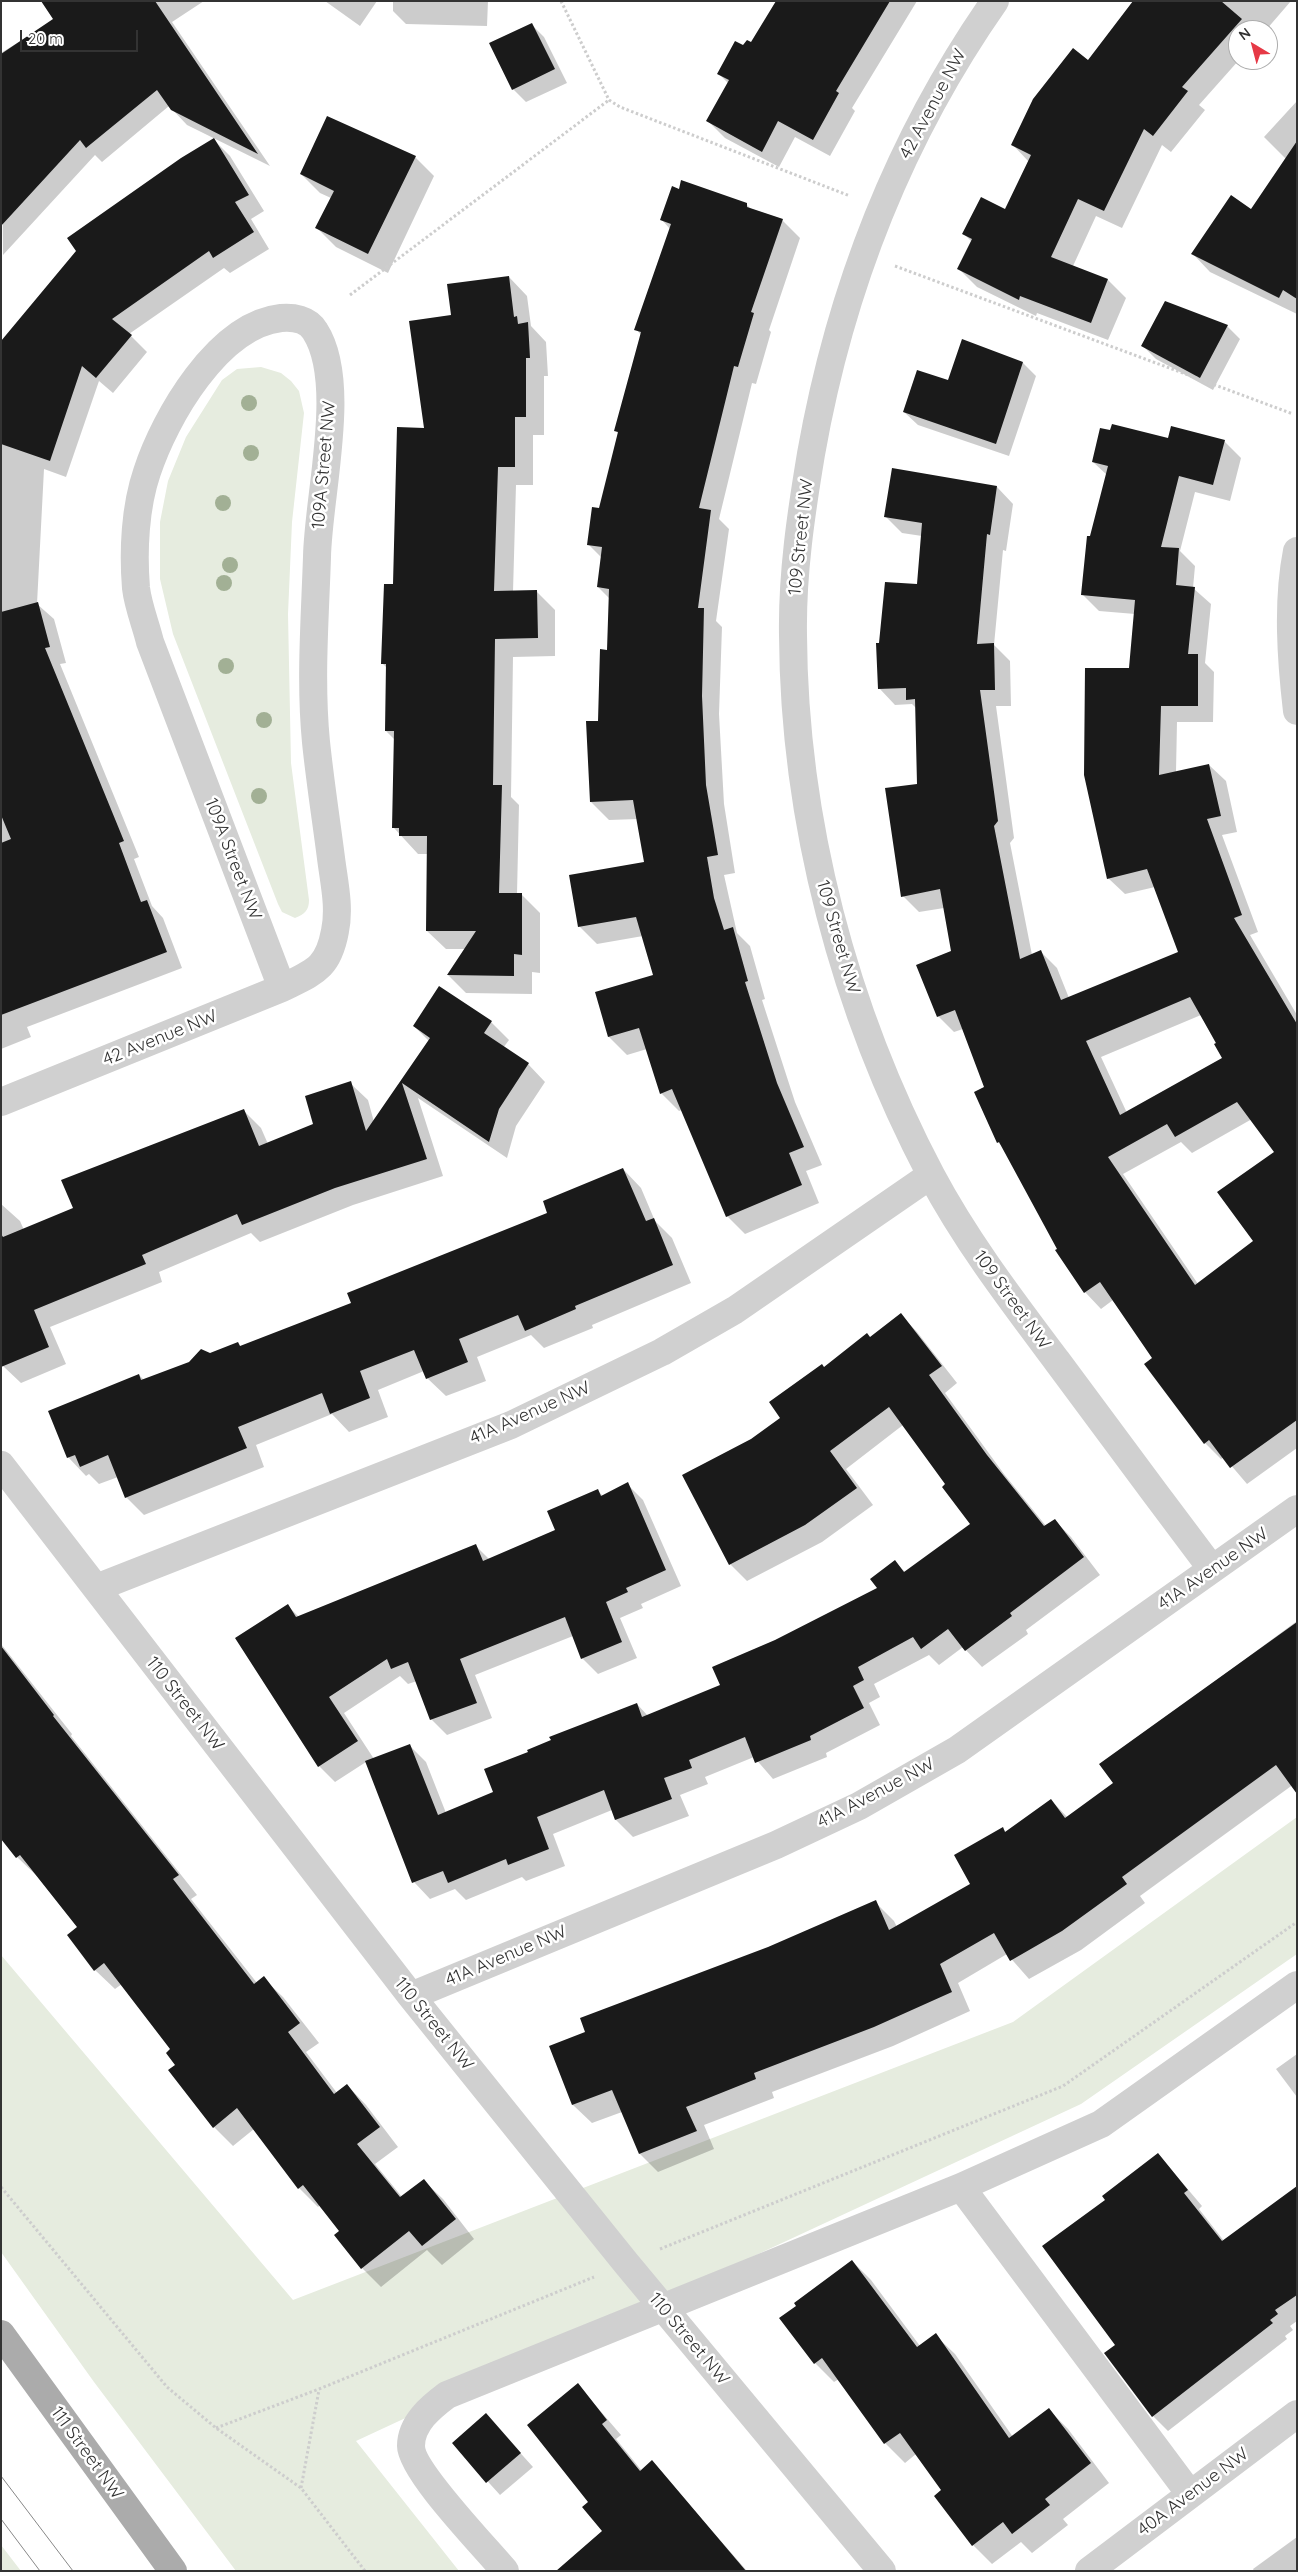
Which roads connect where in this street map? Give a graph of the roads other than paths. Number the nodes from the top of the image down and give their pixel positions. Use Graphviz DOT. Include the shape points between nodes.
graph roads {
  1 [pos="995,1"];
  2 [pos="878,212"];
  3 [pos="1296,557"];
  4 [pos="1297,711"];
  5 [pos="317,971"];
  6 [pos="282,988"];
  7 [pos="1,1102"];
  8 [pos="931,1175"];
  9 [pos="1,1464"];
  10 [pos="1297,1509"];
  11 [pos="1212,1569"];
  12 [pos="96,1588"];
  13 [pos="1297,1985"];
  14 [pos="411,1996"];
  15 [pos="960,2187"];
  16 [pos="662,2307"];
  17 [pos="1,2334"];
  18 [pos="1297,2414"];
  19 [pos="1190,2494"];
  20 [pos="173,2571"];
  21 [pos="505,2571"];
  22 [pos="882,2571"];
  23 [pos="1090,2571"];
  1 -- 2 [label="street, 42 Avenue NW" via="960,51 917,128"];
  2 -- 8 [label="street, 109 Street NW" via="846,301 818,413 799,522 794,653 799,741 810,826 824,894 854,997 894,1096"];
  3 -- 4 [label="street" via="1292,622"];
  5 -- 6 [label="street, 42 Avenue NW"];
  5 -- 6 [label="street, 109A Street NW" via="331,948 337,900 316,738 314,654 317,532 331,405 328,362 314,328 295,317 267,320 229,342 194,381 164,430 146,473 136,528 136,590 150,642"];
  6 -- 7 [label="street, 42 Avenue NW"];
  8 -- 11 [label="street, 109 Street NW" via="982,1261"];
  8 -- 12 [label="street, 41A Avenue NW" via="735,1310 662,1352 511,1425"];
  9 -- 12 [label="street, 110 Street NW"];
  10 -- 11 [label="street, 41A Avenue NW"];
  11 -- 14 [label="street, 41A Avenue NW" via="957,1750 859,1806"];
  12 -- 14 [label="street, 110 Street NW"];
  13 -- 15 [label="street" via="1101,2124"];
  14 -- 16 [label="street, 110 Street NW"];
  15 -- 16 [label="street"];
  15 -- 19 [label="street"];
  16 -- 21 [label="street" via="447,2395 418,2423 411,2446 419,2470"];
  16 -- 22 [label="street, 110 Street NW"];
  17 -- 20 [label="main road, 111 Street NW"];
  18 -- 19 [label="street, 40A Avenue NW"];
  19 -- 23 [label="street, 40A Avenue NW"];
}
